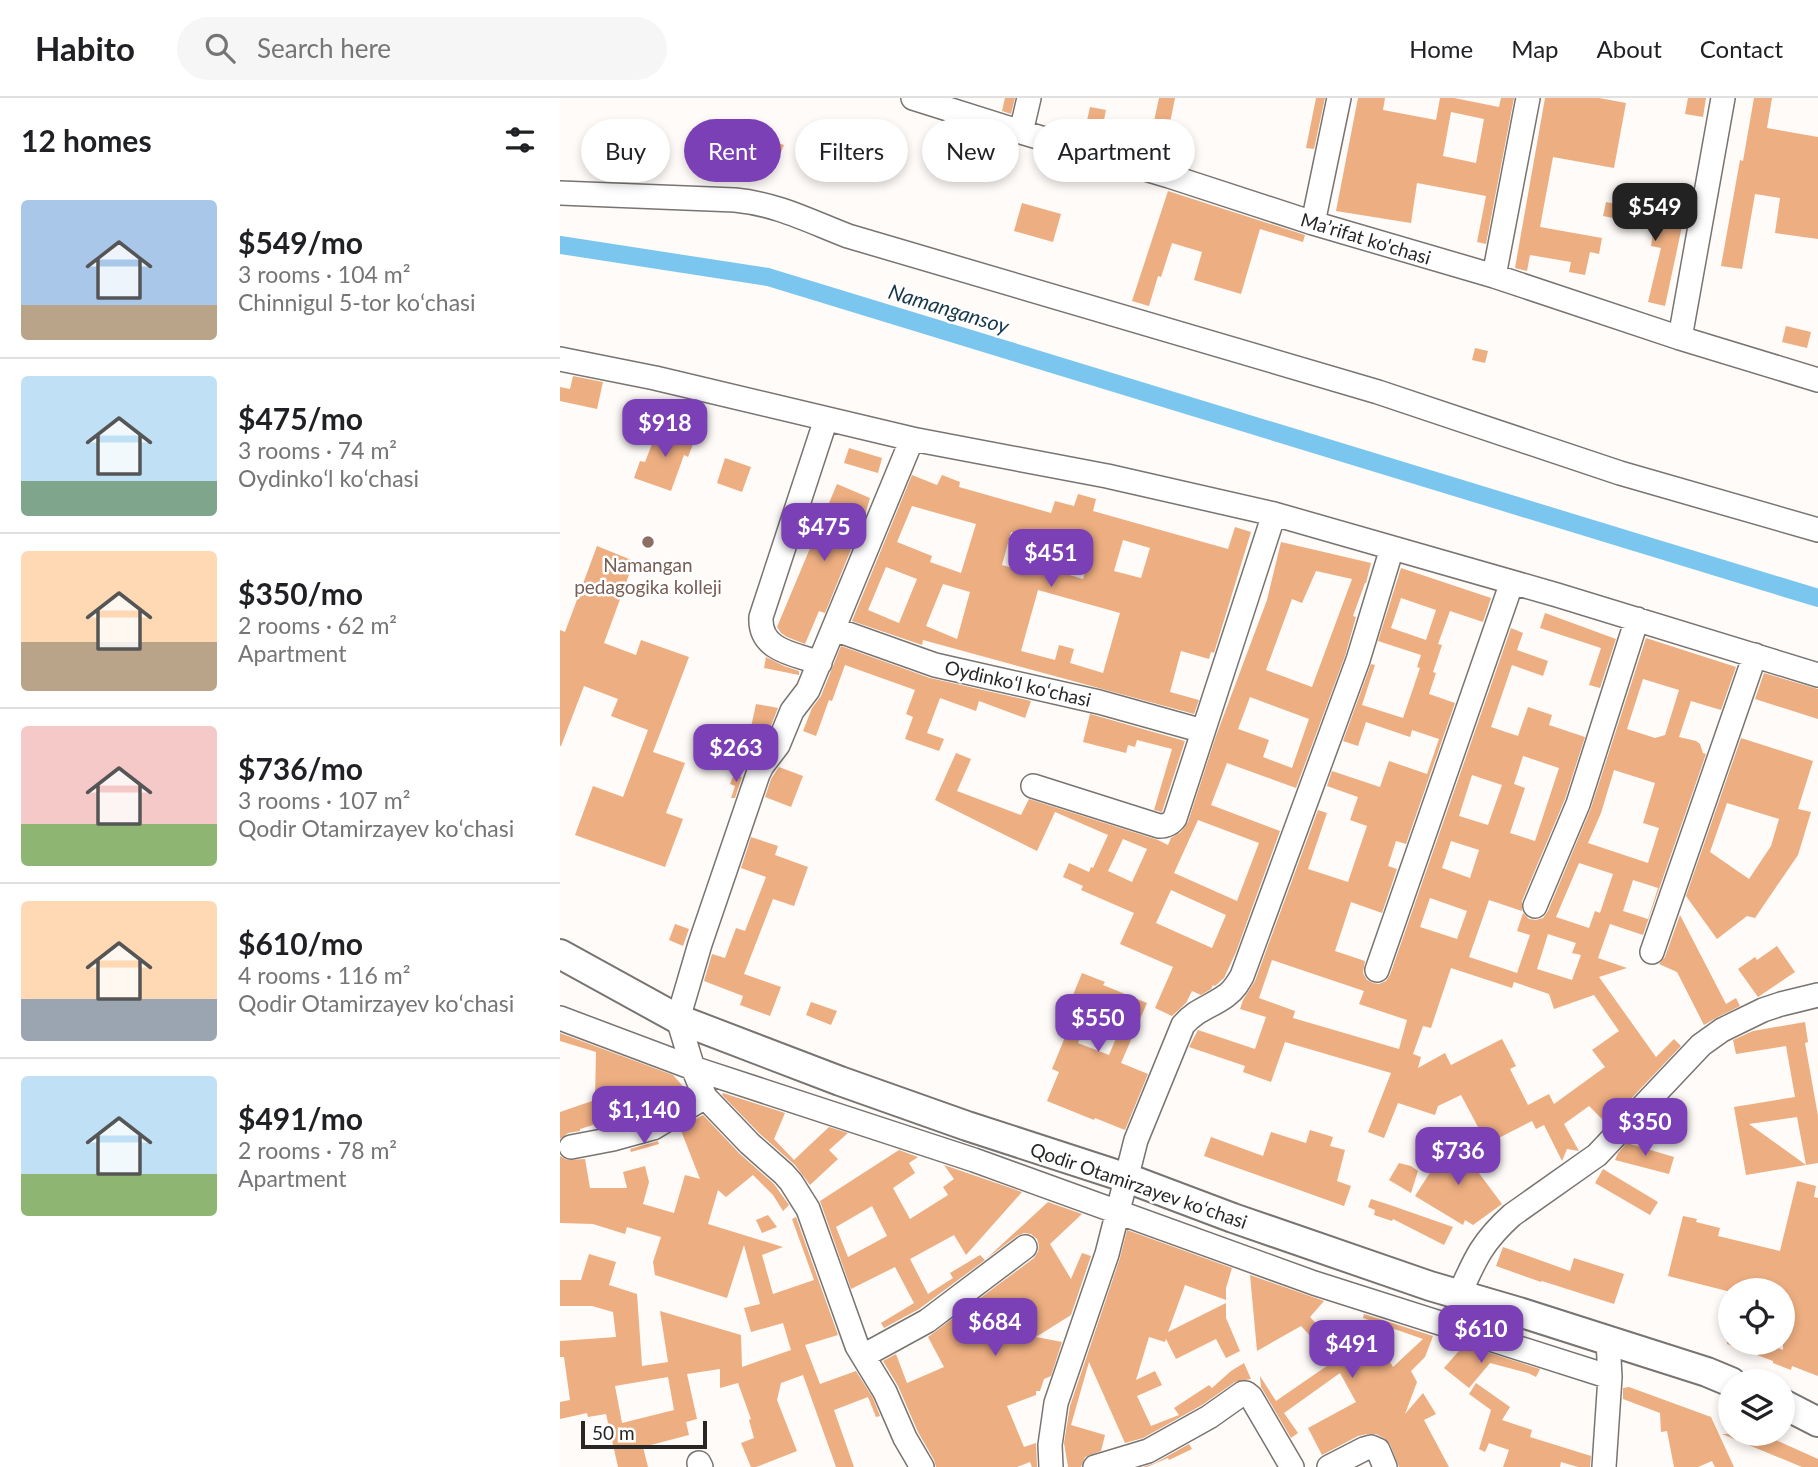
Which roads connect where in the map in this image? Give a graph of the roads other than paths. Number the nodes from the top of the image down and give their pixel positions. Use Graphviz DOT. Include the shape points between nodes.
graph roads {
  1 [pos="913,98"];
  2 [pos="1028,98"];
  3 [pos="1339,98"];
  4 [pos="1528,98"];
  5 [pos="1723,98"];
  6 [pos="1021,132"];
  7 [pos="560,193"];
  8 [pos="1313,223"];
  9 [pos="1494,276"];
  10 [pos="1680,338"];
  11 [pos="560,359"];
  12 [pos="1818,380"];
  13 [pos="826,419"];
  14 [pos="912,439"];
  15 [pos="1274,514"];
  16 [pos="1818,530"];
  17 [pos="1392,548"];
  18 [pos="1512,582"];
  19 [pos="1637,620"];
  20 [pos="834,629"];
  21 [pos="1755,655"];
  22 [pos="820,663"];
  23 [pos="1818,675"];
  24 [pos="1203,732"];
  25 [pos="1033,786"];
  26 [pos="1535,906"];
  27 [pos="1652,952"];
  28 [pos="560,954"];
  29 [pos="1377,970"];
  30 [pos="1818,995"];
  31 [pos="560,1018"];
  32 [pos="678,1019"];
  33 [pos="693,1068"];
  34 [pos="705,1097"];
  35 [pos="571,1147"];
  36 [pos="1127,1178"];
  37 [pos="1118,1213"];
  38 [pos="1233,1218"];
  39 [pos="1025,1247"];
  40 [pos="1221,1250"];
  41 [pos="1326,1251"];
  42 [pos="1314,1283"];
  43 [pos="1430,1286"];
  44 [pos="1460,1295"];
  45 [pos="1422,1318"];
  46 [pos="1608,1340"];
  47 [pos="863,1356"];
  48 [pos="1610,1377"];
  49 [pos="1718,1377"];
  50 [pos="1795,1410"];
  51 [pos="1818,1422"];
  52 [pos="922,1467"];
  53 [pos="1051,1467"];
  54 [pos="1095,1467"];
  55 [pos="1292,1467"];
  56 [pos="1329,1467"];
  57 [pos="1385,1467"];
  58 [pos="1604,1467"];
  1 -- 6 [label="street, Maʼrifat ko'chasi"];
  2 -- 6 [label="street"];
  3 -- 8 [label="street"];
  4 -- 9 [label="street"];
  5 -- 10 [label="street"];
  6 -- 8 [label="street, Maʼrifat ko'chasi"];
  7 -- 16 [label="street" via="735,200 773,206 848,236 1378,392 1620,473"];
  8 -- 9 [label="street, Maʼrifat ko'chasi"];
  9 -- 10 [label="street, Maʼrifat ko'chasi"];
  10 -- 12 [label="street, Maʼrifat ko'chasi"];
  11 -- 13 [label="street"];
  13 -- 14 [label="street"];
  13 -- 22 [label="street" via="760,626 775,647"];
  14 -- 15 [label="street"];
  14 -- 20 [label="street"];
  15 -- 17 [label="street"];
  15 -- 24 [label="street"];
  17 -- 18 [label="street"];
  17 -- 36 [label="street" via="1354,671 1242,976 1226,996 1183,1025 1136,1140"];
  18 -- 19 [label="street"];
  18 -- 29 [label="street"];
  19 -- 21 [label="street"];
  19 -- 26 [label="street" via="1578,804"];
  20 -- 22 [label="street"];
  20 -- 24 [label="street, Oydinkoʻl koʻchasi" via="936,665 1099,702"];
  21 -- 23 [label="street"];
  21 -- 27 [label="street"];
  22 -- 32 [label="street" via="758,775"];
  24 -- 25 [label="street" via="1175,818 1166,826"];
  28 -- 32 [label="main road, Qodir Otamirzayev koʻchasi"];
  30 -- 44 [label="street" via="1763,1010 1701,1045 1597,1155 1500,1226 1478,1254"];
  31 -- 33 [label="street"];
  32 -- 33 [label="street"];
  32 -- 36 [label="main road, Qodir Otamirzayev koʻchasi" via="955,1122"];
  33 -- 34 [label="street"];
  33 -- 37 [label="street" via="974,1160"];
  34 -- 35 [label="street" via="653,1128"];
  34 -- 47 [label="street" via="799,1194"];
  36 -- 37 [label="street"];
  36 -- 38 [label="main road, Qodir Otamirzayev koʻchasi"];
  37 -- 40 [label="street"];
  37 -- 53 [label="street" via="1056,1403"];
  38 -- 40 [label="street"];
  38 -- 41 [label="main road, Qodir Otamirzayev koʻchasi"];
  39 -- 47 [label="street" via="927,1321"];
  40 -- 42 [label="street"];
  41 -- 42 [label="street"];
  41 -- 43 [label="main road, Qodir Otamirzayev koʻchasi"];
  42 -- 45 [label="street"];
  43 -- 44 [label="main road, Qodir Otamirzayev koʻchasi"];
  43 -- 45 [label="street"];
  44 -- 46 [label="main road, Qodir Otamirzayev koʻchasi"];
  45 -- 48 [label="street"];
  46 -- 48 [label="street"];
  46 -- 49 [label="main road, Qodir Otamirzayev koʻchasi"];
  47 -- 52 [label="street"];
  48 -- 58 [label="street"];
  50 -- 51 [label="main road"];
  54 -- 55 [label="street" via="1149,1451 1243,1393 1251,1397"];
  56 -- 57 [label="street" via="1371,1447 1378,1450"];
}
